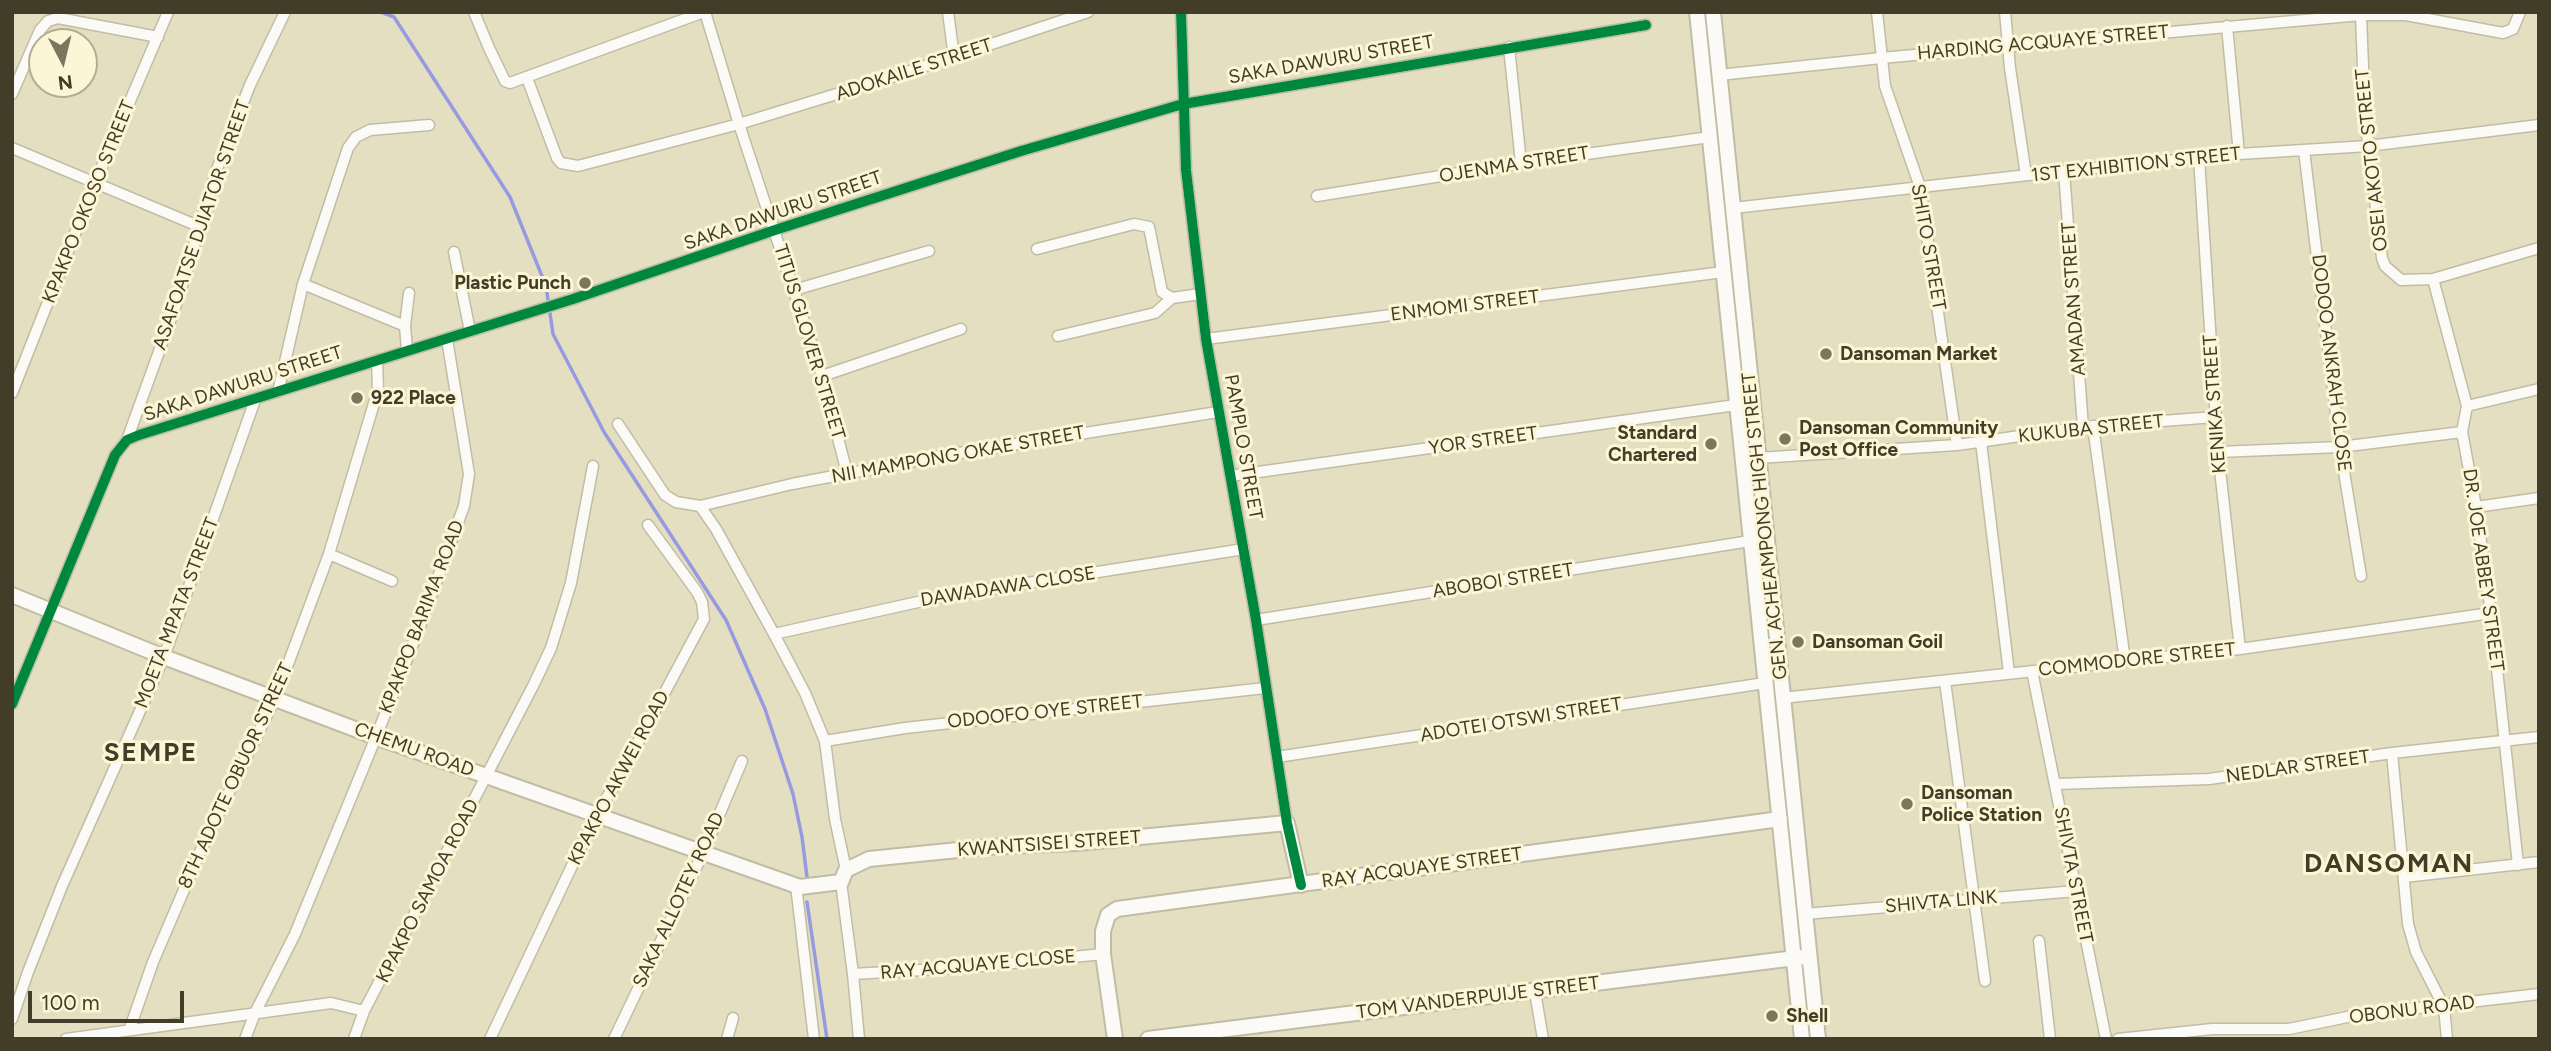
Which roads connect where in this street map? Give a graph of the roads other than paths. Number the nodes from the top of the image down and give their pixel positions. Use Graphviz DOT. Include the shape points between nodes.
graph roads {
  1 [pos="168,12"];
  2 [pos="285,12"];
  3 [pos="474,12"];
  4 [pos="705,12"];
  5 [pos="948,12"];
  6 [pos="1088,12"];
  7 [pos="1181,12"];
  8 [pos="1697,12"];
  9 [pos="1713,12"];
  10 [pos="1877,12"];
  11 [pos="2005,12"];
  12 [pos="2520,12"];
  13 [pos="1073,15"];
  14 [pos="2361,15"];
  15 [pos="1646,25"];
  16 [pos="2227,26"];
  17 [pos="158,37"];
  18 [pos="1509,47"];
  19 [pos="2008,47"];
  20 [pos="954,57"];
  21 [pos="1881,58"];
  22 [pos="1719,75"];
  23 [pos="527,78"];
  24 [pos="12,94"];
  25 [pos="1183,104"];
  26 [pos="739,124"];
  27 [pos="429,125"];
  28 [pos="2539,125"];
  29 [pos="1710,137"];
  30 [pos="2368,146"];
  31 [pos="12,148"];
  32 [pos="2304,150"];
  33 [pos="2239,154"];
  34 [pos="2199,158"];
  35 [pos="1521,163"];
  36 [pos="2064,171"];
  37 [pos="2026,175"];
  38 [pos="95,183"];
  39 [pos="1920,187"];
  40 [pos="1317,196"];
  41 [pos="1732,208"];
  42 [pos="198,226"];
  43 [pos="775,230"];
  44 [pos="2539,248"];
  45 [pos="1037,249"];
  46 [pos="929,251"];
  47 [pos="454,252"];
  48 [pos="1723,272"];
  49 [pos="2433,279"];
  50 [pos="303,284"];
  51 [pos="794,290"];
  52 [pos="409,293"];
  53 [pos="1200,294"];
  54 [pos="1172,298"];
  55 [pos="405,326"];
  56 [pos="961,329"];
  57 [pos="470,331"];
  58 [pos="1058,336"];
  59 [pos="447,339"];
  60 [pos="1206,339"];
  61 [pos="407,350"];
  62 [pos="377,360"];
  63 [pos="822,376"];
  64 [pos="2539,389"];
  65 [pos="278,392"];
  66 [pos="12,393"];
  67 [pos="255,400"];
  68 [pos="1736,405"];
  69 [pos="2466,406"];
  70 [pos="1218,412"];
  71 [pos="2215,417"];
  72 [pos="618,424"];
  73 [pos="2088,426"];
  74 [pos="2462,432"];
  75 [pos="128,440"];
  76 [pos="1981,442"];
  77 [pos="1957,445"];
  78 [pos="2340,447"];
  79 [pos="2218,452"];
  80 [pos="1758,458"];
  81 [pos="593,466"];
  82 [pos="847,473"];
  83 [pos="1230,476"];
  84 [pos="2539,498"];
  85 [pos="700,506"];
  86 [pos="2476,507"];
  87 [pos="648,526"];
  88 [pos="1750,541"];
  89 [pos="1244,549"];
  90 [pos="329,554"];
  91 [pos="2361,576"];
  92 [pos="392,581"];
  93 [pos="12,595"];
  94 [pos="50,611"];
  95 [pos="2491,613"];
  96 [pos="1256,620"];
  97 [pos="774,634"];
  98 [pos="2240,649"];
  99 [pos="164,657"];
  100 [pos="2125,661"];
  101 [pos="2032,671"];
  102 [pos="2010,673"];
  103 [pos="1945,681"];
  104 [pos="1765,683"];
  105 [pos="1265,688"];
  106 [pos="1782,698"];
  107 [pos="275,699"];
  108 [pos="12,704"];
  109 [pos="376,737"];
  110 [pos="2539,737"];
  111 [pos="825,741"];
  112 [pos="2505,741"];
  113 [pos="2392,753"];
  114 [pos="1277,757"];
  115 [pos="742,761"];
  116 [pos="487,776"];
  117 [pos="2056,784"];
  118 [pos="596,815"];
  119 [pos="1780,819"];
  120 [pos="1287,823"];
  121 [pos="703,853"];
  122 [pos="2539,862"];
  123 [pos="2518,865"];
  124 [pos="843,876"];
  125 [pos="2404,877"];
  126 [pos="820,885"];
  127 [pos="1301,885"];
  128 [pos="798,886"];
  129 [pos="2076,891"];
  130 [pos="1975,899"];
  131 [pos="1805,914"];
  132 [pos="2039,942"];
  133 [pos="1103,954"];
  134 [pos="1809,957"];
  135 [pos="1794,958"];
  136 [pos="853,974"];
  137 [pos="1985,981"];
  138 [pos="1535,992"];
  139 [pos="2539,994"];
  140 [pos="2444,1006"];
  141 [pos="364,1011"];
  142 [pos="255,1013"];
  143 [pos="733,1018"];
  144 [pos="12,1019"];
  145 [pos="130,1028"];
  146 [pos="66,1039"];
  147 [pos="245,1039"];
  148 [pos="354,1039"];
  149 [pos="490,1039"];
  150 [pos="614,1039"];
  151 [pos="727,1039"];
  152 [pos="814,1039"];
  153 [pos="859,1039"];
  154 [pos="1115,1039"];
  155 [pos="1148,1039"];
  156 [pos="1543,1039"];
  157 [pos="1802,1039"];
  158 [pos="1818,1039"];
  159 [pos="2050,1039"];
  160 [pos="2106,1039"];
  161 [pos="2118,1039"];
  162 [pos="2447,1039"];
  1 -- 17 [label="street, KPAKPO OKOSO STREET"];
  2 -- 42 [label="street, ASAFOATSE DJIATOR STREET" via="238,115"];
  3 -- 23 [label="street" via="505,81"];
  4 -- 23 [label="street"];
  4 -- 26 [label="street, TITUS GLOVER STREET"];
  5 -- 20 [label="street"];
  6 -- 13 [label="street, ADOKAILE STREET"];
  7 -- 25 [label="street, PAMPLO STREET"];
  8 -- 29 [label="street, GEN. ACHEAMPONG HIGH STREET"];
  9 -- 22 [label="street, GEN. ACHEAMPONG HIGH STREET"];
  10 -- 21 [label="street, SHITO STREET"];
  11 -- 19 [label="street"];
  12 -- 14 [label="street, HARDING ACQUAYE STREET" via="2513,29 2503,33 2406,15"];
  13 -- 20 [label="street, ADOKAILE STREET"];
  14 -- 16 [label="street, HARDING ACQUAYE STREET"];
  14 -- 30 [label="street, OSEI AKOTO STREET"];
  15 -- 18 [label="street, SAKA DAWURU STREET"];
  16 -- 19 [label="street, HARDING ACQUAYE STREET"];
  16 -- 33 [label="street"];
  17 -- 24 [label="street" via="58,18 48,21"];
  17 -- 38 [label="street, KPAKPO OKOSO STREET"];
  18 -- 25 [label="street, SAKA DAWURU STREET"];
  18 -- 35 [label="street"];
  19 -- 21 [label="street, HARDING ACQUAYE STREET"];
  19 -- 37 [label="street"];
  20 -- 26 [label="street, ADOKAILE STREET"];
  21 -- 22 [label="street, HARDING ACQUAYE STREET"];
  21 -- 39 [label="street, SHITO STREET" via="1885,86"];
  22 -- 41 [label="street, GEN. ACHEAMPONG HIGH STREET"];
  23 -- 26 [label="street, ADOKAILE STREET" via="557,158 569,166"];
  25 -- 43 [label="street, SAKA DAWURU STREET" via="1021,150"];
  25 -- 53 [label="street, PAMPLO STREET"];
  26 -- 43 [label="street, TITUS GLOVER STREET"];
  27 -- 50 [label="street" via="370,130 356,137 348,148"];
  28 -- 30 [label="street, 1ST EXHIBITION STREET"];
  29 -- 35 [label="street, OJENMA STREET"];
  29 -- 48 [label="street, GEN. ACHEAMPONG HIGH STREET"];
  30 -- 32 [label="street, 1ST EXHIBITION STREET"];
  30 -- 49 [label="street, OSEI AKOTO STREET" via="2385,266 2401,280"];
  31 -- 38 [label="street"];
  32 -- 33 [label="street, 1ST EXHIBITION STREET"];
  32 -- 78 [label="street, DODOO ANKRAH CLOSE"];
  33 -- 34 [label="street, 1ST EXHIBITION STREET"];
  34 -- 36 [label="street, 1ST EXHIBITION STREET"];
  34 -- 71 [label="street, KENIKA STREET"];
  35 -- 40 [label="street, OJENMA STREET"];
  36 -- 37 [label="street, 1ST EXHIBITION STREET"];
  36 -- 73 [label="street, AMADAN STREET"];
  37 -- 39 [label="street, 1ST EXHIBITION STREET"];
  38 -- 42 [label="street"];
  38 -- 66 [label="street, KPAKPO OKOSO STREET"];
  39 -- 41 [label="street, 1ST EXHIBITION STREET"];
  39 -- 77 [label="street, SHITO STREET"];
  41 -- 80 [label="street, GEN. ACHEAMPONG HIGH STREET"];
  42 -- 75 [label="street, ASAFOATSE DJIATOR STREET" via="178,299"];
  43 -- 51 [label="street, TITUS GLOVER STREET"];
  43 -- 57 [label="street, SAKA DAWURU STREET"];
  44 -- 49 [label="street, OSEI AKOTO STREET"];
  45 -- 54 [label="street" via="1133,224 1149,227 1162,292"];
  46 -- 51 [label="street"];
  47 -- 57 [label="street"];
  48 -- 60 [label="street, ENMOMI STREET"];
  48 -- 68 [label="street, GEN. ACHEAMPONG HIGH STREET"];
  49 -- 69 [label="street, DR. JOE ABBEY STREET"];
  50 -- 55 [label="street"];
  50 -- 65 [label="street"];
  51 -- 63 [label="street, TITUS GLOVER STREET"];
  52 -- 55 [label="street"];
  53 -- 54 [label="street"];
  53 -- 60 [label="street, PAMPLO STREET"];
  54 -- 58 [label="street" via="1155,313"];
  55 -- 61 [label="street"];
  56 -- 63 [label="street"];
  57 -- 59 [label="street, SAKA DAWURU STREET"];
  59 -- 61 [label="street, SAKA DAWURU STREET"];
  59 -- 109 [label="street, KPAKPO BARIMA ROAD" via="468,488"];
  60 -- 70 [label="street, PAMPLO STREET"];
  61 -- 62 [label="street, SAKA DAWURU STREET"];
  62 -- 65 [label="street, SAKA DAWURU STREET"];
  62 -- 90 [label="street, 8TH ADOTE OBUOR STREET" via="378,390"];
  63 -- 82 [label="street, TITUS GLOVER STREET"];
  64 -- 69 [label="street"];
  65 -- 67 [label="street, SAKA DAWURU STREET"];
  67 -- 75 [label="street, SAKA DAWURU STREET"];
  67 -- 99 [label="street, MOETA MPATA STREET"];
  68 -- 83 [label="street, YOR STREET"];
  68 -- 88 [label="street, GEN. ACHEAMPONG HIGH STREET"];
  69 -- 74 [label="street, DR. JOE ABBEY STREET"];
  70 -- 82 [label="street, NII MAMPONG OKAE STREET"];
  70 -- 83 [label="street, PAMPLO STREET"];
  71 -- 73 [label="street, KUKUBA STREET"];
  71 -- 79 [label="street, KENIKA STREET"];
  72 -- 85 [label="street" via="665,495"];
  73 -- 76 [label="street, KUKUBA STREET"];
  73 -- 100 [label="street, AMADAN STREET"];
  74 -- 78 [label="street"];
  74 -- 86 [label="street, DR. JOE ABBEY STREET"];
  75 -- 94 [label="street, SAKA DAWURU STREET" via="115,455"];
  76 -- 77 [label="street, KUKUBA STREET"];
  76 -- 102 [label="street"];
  77 -- 80 [label="street, KUKUBA STREET"];
  78 -- 79 [label="street"];
  78 -- 91 [label="street, DODOO ANKRAH CLOSE"];
  79 -- 98 [label="street, KENIKA STREET"];
  80 -- 106 [label="street, GEN. ACHEAMPONG HIGH STREET"];
  81 -- 116 [label="street, KPAKPO SAMOA ROAD" via="571,583 551,648"];
  82 -- 85 [label="street, NII MAMPONG OKAE STREET"];
  83 -- 89 [label="street, PAMPLO STREET"];
  84 -- 86 [label="street"];
  85 -- 97 [label="street"];
  86 -- 95 [label="street, DR. JOE ABBEY STREET"];
  87 -- 118 [label="street, KPAKPO AKWEI ROAD" via="697,592 704,619"];
  88 -- 96 [label="street, ABOBOI STREET"];
  88 -- 104 [label="street, GEN. ACHEAMPONG HIGH STREET"];
  89 -- 96 [label="street, PAMPLO STREET"];
  89 -- 97 [label="street, DAWADAWA CLOSE" via="945,596"];
  90 -- 92 [label="street"];
  90 -- 107 [label="street, 8TH ADOTE OBUOR STREET"];
  93 -- 94 [label="street, CHEMU ROAD"];
  94 -- 99 [label="street, CHEMU ROAD"];
  94 -- 108 [label="street"];
  95 -- 98 [label="street, COMMODORE STREET"];
  95 -- 112 [label="street, DR. JOE ABBEY STREET"];
  96 -- 105 [label="street, PAMPLO STREET"];
  97 -- 111 [label="street"];
  98 -- 100 [label="street, COMMODORE STREET"];
  99 -- 107 [label="street, CHEMU ROAD"];
  99 -- 144 [label="street, MOETA MPATA STREET" via="62,886"];
  100 -- 101 [label="street, COMMODORE STREET"];
  101 -- 102 [label="street, COMMODORE STREET"];
  101 -- 117 [label="street, SHIVTA STREET"];
  102 -- 103 [label="street, COMMODORE STREET"];
  103 -- 106 [label="street, COMMODORE STREET"];
  103 -- 130 [label="street"];
  104 -- 114 [label="street, ADOTEI OTSWI STREET"];
  104 -- 119 [label="street, GEN. ACHEAMPONG HIGH STREET"];
  105 -- 111 [label="street, ODOOFO OYE STREET"];
  105 -- 114 [label="street, PAMPLO STREET"];
  106 -- 131 [label="street, GEN. ACHEAMPONG HIGH STREET"];
  107 -- 109 [label="street, CHEMU ROAD"];
  107 -- 145 [label="street, 8TH ADOTE OBUOR STREET" via="204,843"];
  109 -- 116 [label="street, CHEMU ROAD"];
  109 -- 142 [label="street, KPAKPO BARIMA ROAD" via="295,934"];
  110 -- 112 [label="street, NEDLAR STREET"];
  111 -- 124 [label="street"];
  112 -- 113 [label="street, NEDLAR STREET"];
  112 -- 123 [label="street, DR. JOE ABBEY STREET"];
  113 -- 117 [label="street, NEDLAR STREET" via="2209,779"];
  113 -- 125 [label="street"];
  114 -- 120 [label="street, PAMPLO STREET"];
  115 -- 121 [label="street, SAKA ALLOTEY ROAD"];
  116 -- 118 [label="street, CHEMU ROAD"];
  116 -- 141 [label="street, KPAKPO SAMOA ROAD"];
  117 -- 129 [label="street, SHIVTA STREET"];
  118 -- 121 [label="street, CHEMU ROAD"];
  118 -- 149 [label="street, KPAKPO AKWEI ROAD"];
  119 -- 127 [label="street, RAY ACQUAYE STREET"];
  119 -- 135 [label="street, GEN. ACHEAMPONG HIGH STREET"];
  120 -- 124 [label="street, KWANTSISEI STREET" via="869,859"];
  120 -- 127 [label="street, PAMPLO STREET"];
  121 -- 128 [label="street, CHEMU ROAD"];
  121 -- 150 [label="street, SAKA ALLOTEY ROAD"];
  122 -- 123 [label="street"];
  123 -- 125 [label="street"];
  124 -- 126 [label="street, KWANTSISEI STREET"];
  124 -- 136 [label="street"];
  125 -- 140 [label="street" via="2416,952"];
  126 -- 128 [label="street, CHEMU ROAD"];
  127 -- 133 [label="street, RAY ACQUAYE STREET" via="1117,909 1105,921"];
  128 -- 152 [label="street"];
  129 -- 130 [label="street, SHIVTA LINK"];
  129 -- 160 [label="street, SHIVTA STREET"];
  130 -- 131 [label="street, SHIVTA LINK"];
  130 -- 137 [label="street"];
  131 -- 134 [label="street, GEN. ACHEAMPONG HIGH STREET"];
  132 -- 159 [label="street"];
  133 -- 136 [label="street, RAY ACQUAYE CLOSE"];
  133 -- 154 [label="street, RAY ACQUAYE STREET"];
  134 -- 135 [label="street, TOM VANDERPUIJE STREET"];
  134 -- 158 [label="street, GEN. ACHEAMPONG HIGH STREET"];
  135 -- 138 [label="street, TOM VANDERPUIJE STREET"];
  135 -- 157 [label="street, GEN. ACHEAMPONG HIGH STREET"];
  136 -- 153 [label="street"];
  138 -- 155 [label="street, TOM VANDERPUIJE STREET"];
  138 -- 156 [label="street"];
  139 -- 140 [label="street, OBONU ROAD"];
  140 -- 161 [label="street, OBONU ROAD" via="2357,1015 2289,1029 2212,1029"];
  140 -- 162 [label="street"];
  141 -- 142 [label="street" via="331,1003"];
  141 -- 148 [label="street, KPAKPO SAMOA ROAD"];
  142 -- 145 [label="street"];
  142 -- 147 [label="street, KPAKPO BARIMA ROAD"];
  143 -- 151 [label="street"];
  145 -- 146 [label="street"];
}
